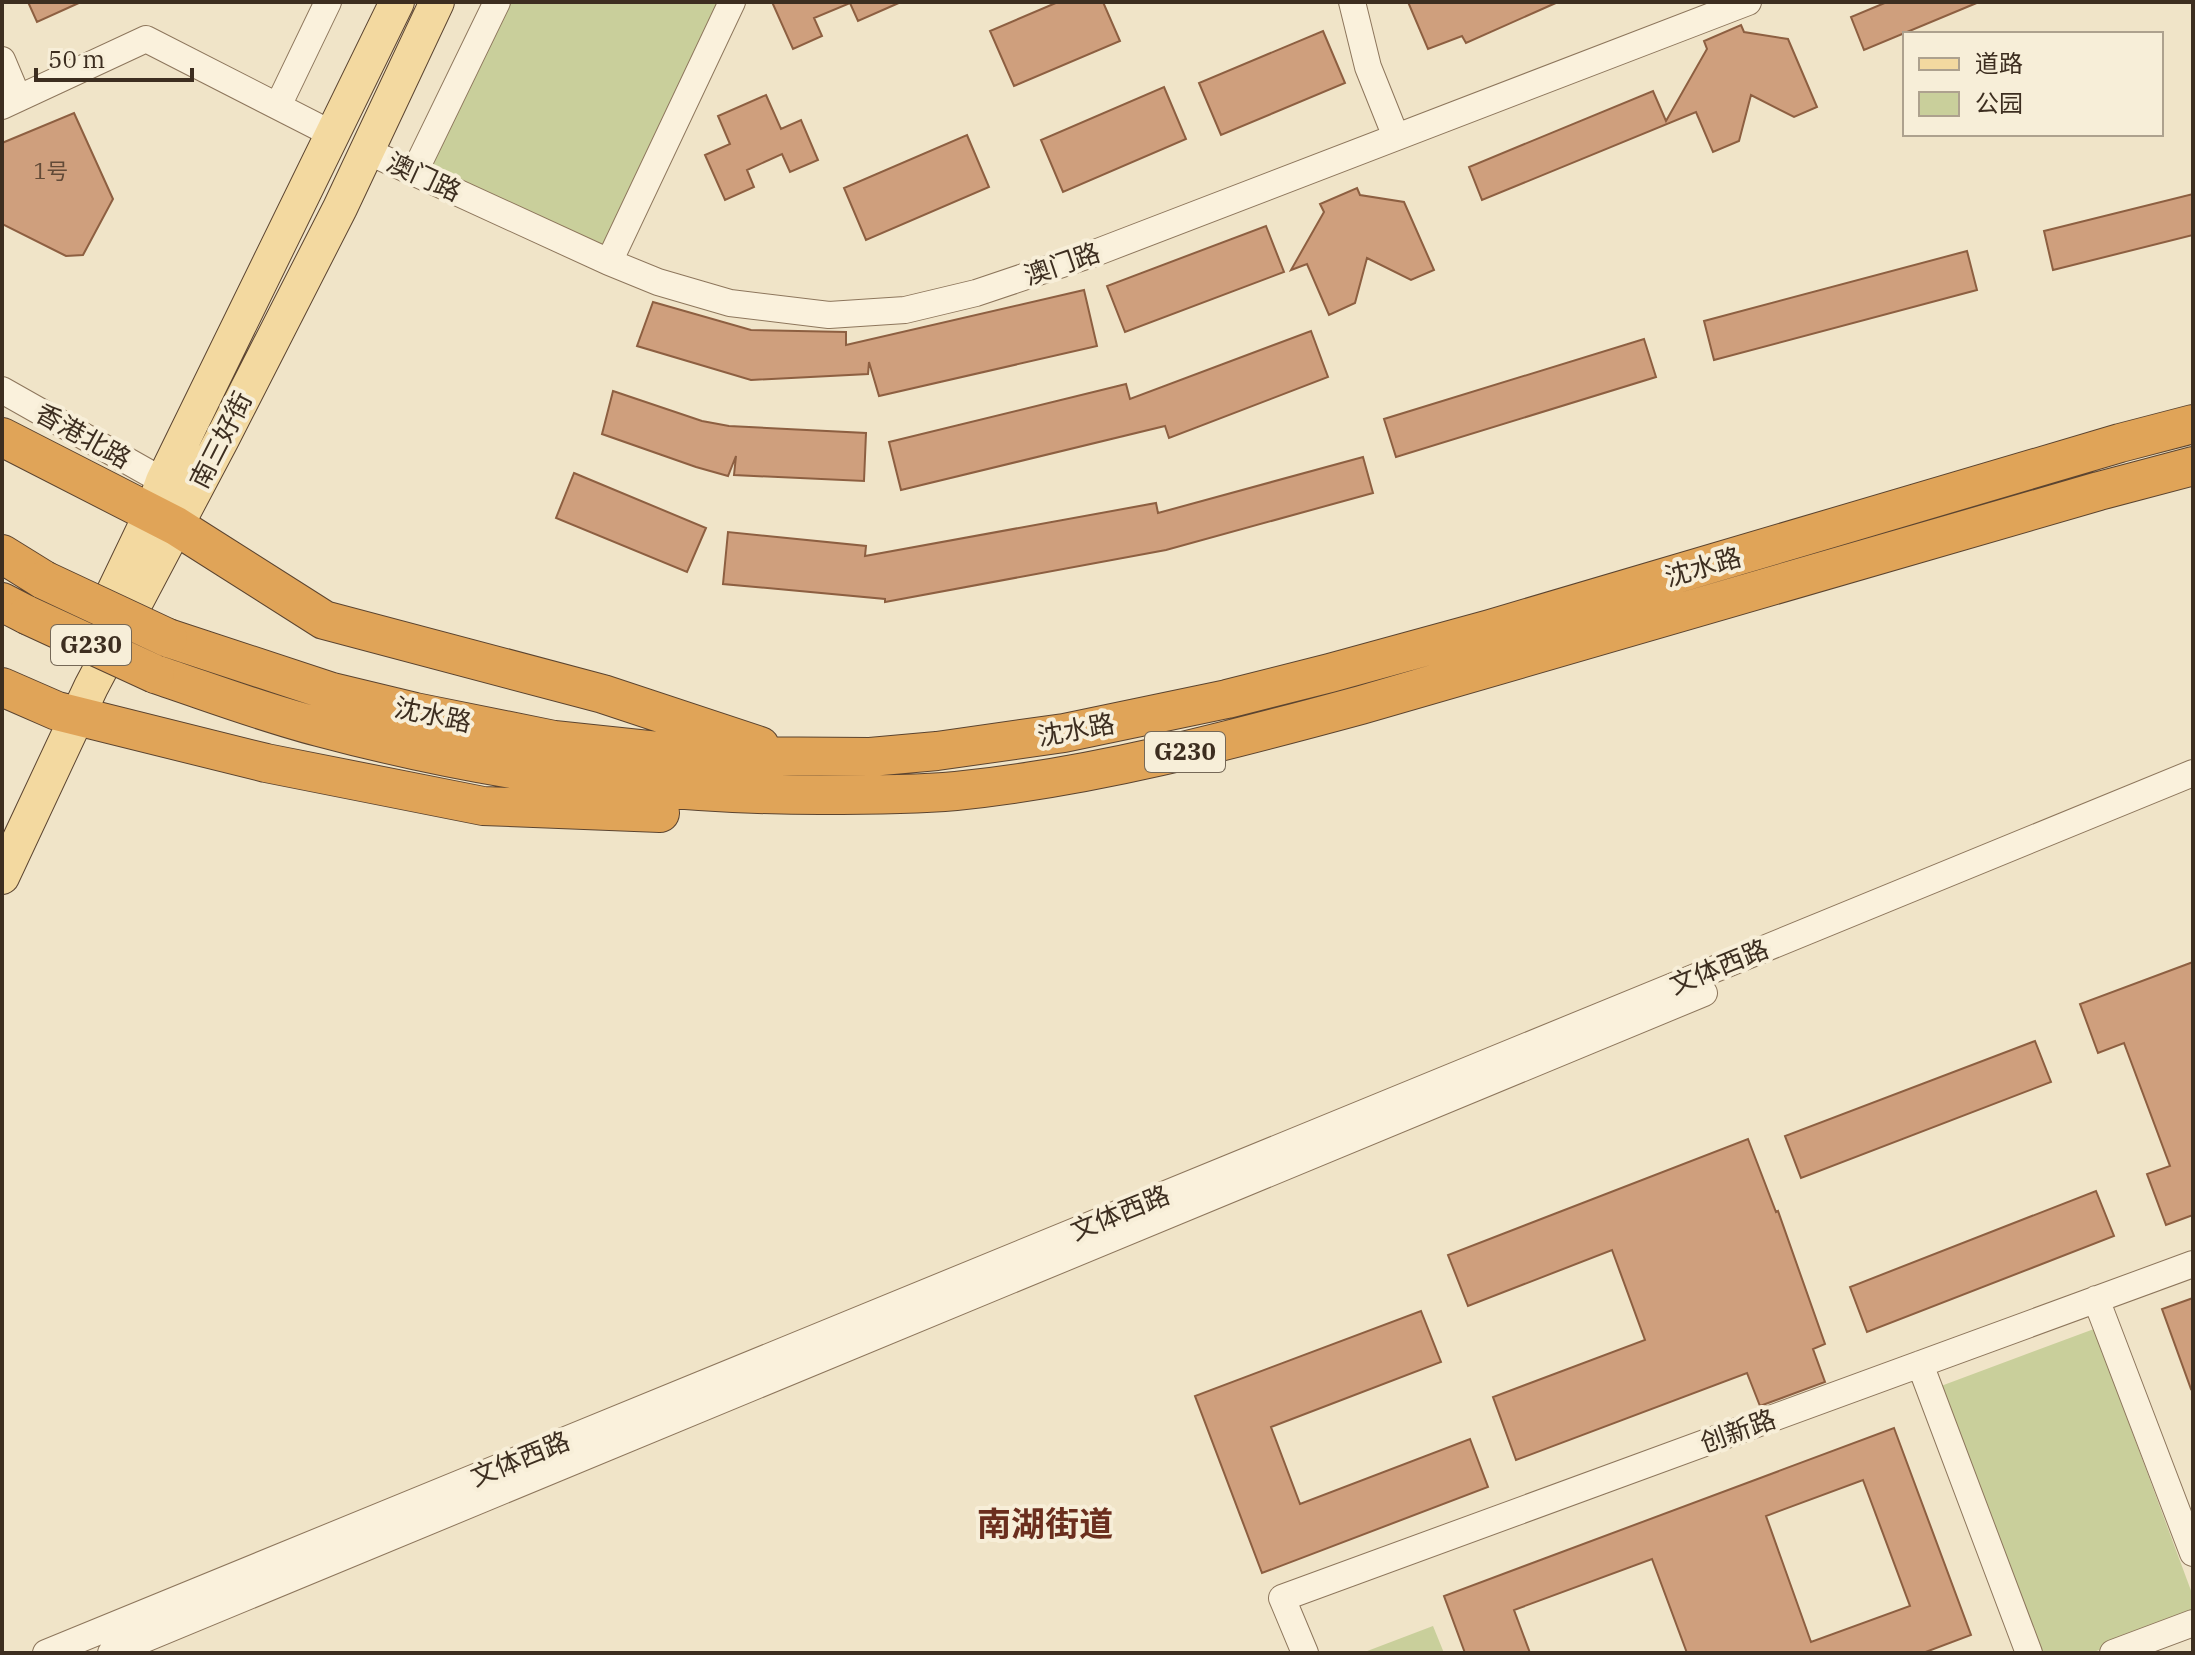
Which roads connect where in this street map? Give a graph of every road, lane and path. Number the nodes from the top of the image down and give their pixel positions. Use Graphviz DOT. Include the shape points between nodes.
graph roads {
  1 [pos="328,2"];
  2 [pos="397,2"];
  3 [pos="437,2"];
  4 [pos="497,2"];
  5 [pos="732,2"];
  6 [pos="1352,2"];
  7 [pos="1748,2"];
  8 [pos="2,60"];
  9 [pos="10,102"];
  10 [pos="278,106"];
  11 [pos="332,134"];
  12 [pos="1396,137"];
  13 [pos="367,151"];
  14 [pos="414,173"];
  15 [pos="609,262"];
  16 [pos="2,390"];
  17 [pos="2193,424"];
  18 [pos="2,437"];
  19 [pos="2193,466"];
  20 [pos="164,506"];
  21 [pos="2,554"];
  22 [pos="14,609"];
  23 [pos="2,687"];
  24 [pos="67,713"];
  25 [pos="793,757"];
  26 [pos="2193,773"];
  27 [pos="2193,791"];
  28 [pos="880,795"];
  29 [pos="2,829"];
  30 [pos="2,877"];
  31 [pos="2193,1264"];
  32 [pos="2096,1299"];
  33 [pos="1920,1364"];
  34 [pos="2193,1553"];
  35 [pos="2193,1623"];
  36 [pos="46,1653"];
  37 [pos="111,1653"];
  38 [pos="1305,1653"];
  39 [pos="2029,1653"];
  40 [pos="2113,1653"];
  1 -- 10 [label="street"];
  2 -- 11 [label="main road"];
  3 -- 13 [label="main road, 南三好街"];
  4 -- 14 [label="street"];
  5 -- 15 [label="street"];
  6 -- 12 [label="street" via="1368,67"];
  7 -- 12 [label="street, 澳门路"];
  8 -- 9 [label="street"];
  9 -- 10 [label="street" via="146,39"];
  10 -- 11 [label="street"];
  11 -- 20 [label="main road"];
  12 -- 15 [label="street, 澳门路" via="1095,253 976,293 905,310 829,315 730,303"];
  13 -- 14 [label="street, 澳门路"];
  13 -- 20 [label="main road, 南三好街" via="340,208"];
  14 -- 15 [label="street, 澳门路"];
  16 -- 20 [label="street, 香港北路"];
  17 -- 25 [label="highway, 沈水路 / G230" via="1505,625 1227,699 963,748 870,757"];
  18 -- 20 [label="highway"];
  19 -- 28 [label="highway, 沈水路 / G230" via="1198,748 956,791"];
  20 -- 24 [label="main road"];
  20 -- 25 [label="highway" via="324,620 603,694"];
  21 -- 25 [label="highway, 沈水路 / G230, bridge" via="44,580 168,638 332,692 554,740 705,756"];
  22 -- 28 [label="highway, 沈水路 / G230, bridge" via="155,674 318,727 507,769 684,791"];
  23 -- 24 [label="highway"];
  24 -- 28 [label="highway" via="266,763 483,806 721,815"];
  24 -- 29 [label="main road"];
  24 -- 30 [label="main road"];
  26 -- 36 [label="street, 文体西路"];
  27 -- 37 [label="street, 文体西路"];
  31 -- 32 [label="street, 创新路"];
  32 -- 33 [label="street, 创新路"];
  32 -- 34 [label="street"];
  33 -- 38 [label="street, 创新路" via="1282,1598"];
  33 -- 39 [label="street"];
  35 -- 40 [label="street"];
}
